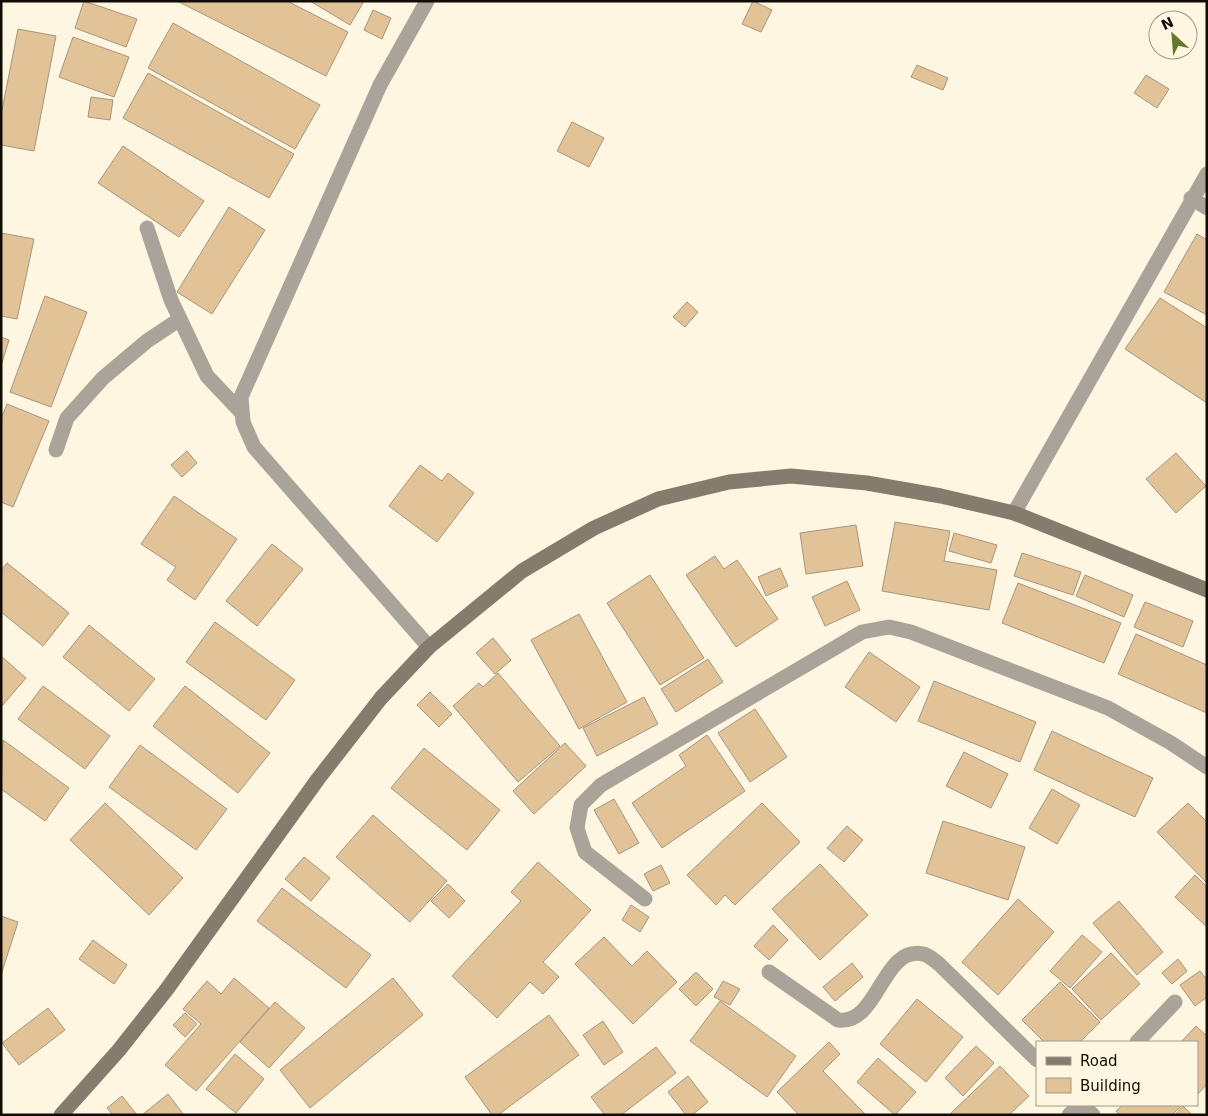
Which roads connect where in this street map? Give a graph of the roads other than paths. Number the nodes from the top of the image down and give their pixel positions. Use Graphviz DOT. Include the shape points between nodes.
graph roads {
  1 [pos="427,1"];
  2 [pos="1207,174"];
  3 [pos="1191,198"];
  4 [pos="1207,208"];
  5 [pos="147,228"];
  6 [pos="180,319"];
  7 [pos="242,413"];
  8 [pos="56,450"];
  9 [pos="1014,513"];
  10 [pos="1207,590"];
  11 [pos="429,647"];
  12 [pos="1207,767"];
  13 [pos="645,899"];
  14 [pos="768,972"];
  15 [pos="1175,1002"];
  16 [pos="1138,1041"];
  17 [pos="1036,1059"];
  18 [pos="1080,1106"];
  19 [pos="1082,1106"];
  20 [pos="60,1115"];
  21 [pos="1069,1115"];
  22 [pos="1093,1115"];
  1 -- 7 [label="street" via="376,94 241,397"];
  2 -- 3 [label="street"];
  3 -- 4 [label="street"];
  3 -- 9 [label="street"];
  5 -- 6 [label="street"];
  6 -- 7 [label="street" via="207,376"];
  6 -- 8 [label="street" via="147,340 103,378 67,418"];
  7 -- 11 [label="street" via="254,447"];
  9 -- 10 [label="street"];
  9 -- 11 [label="street" via="867,483 791,476 729,482 658,499 594,528 522,571"];
  11 -- 20 [label="street" via="381,698 318,779 167,989 119,1050"];
  12 -- 13 [label="street" via="1108,708 910,632 889,627 862,632 601,785 581,805 577,828 584,852"];
  14 -- 17 [label="street" via="838,1020 847,1021 858,1017 897,962 910,954 925,954"];
  15 -- 16 [label="street"];
  18 -- 21 [label="street"];
  19 -- 22 [label="street"];
}
